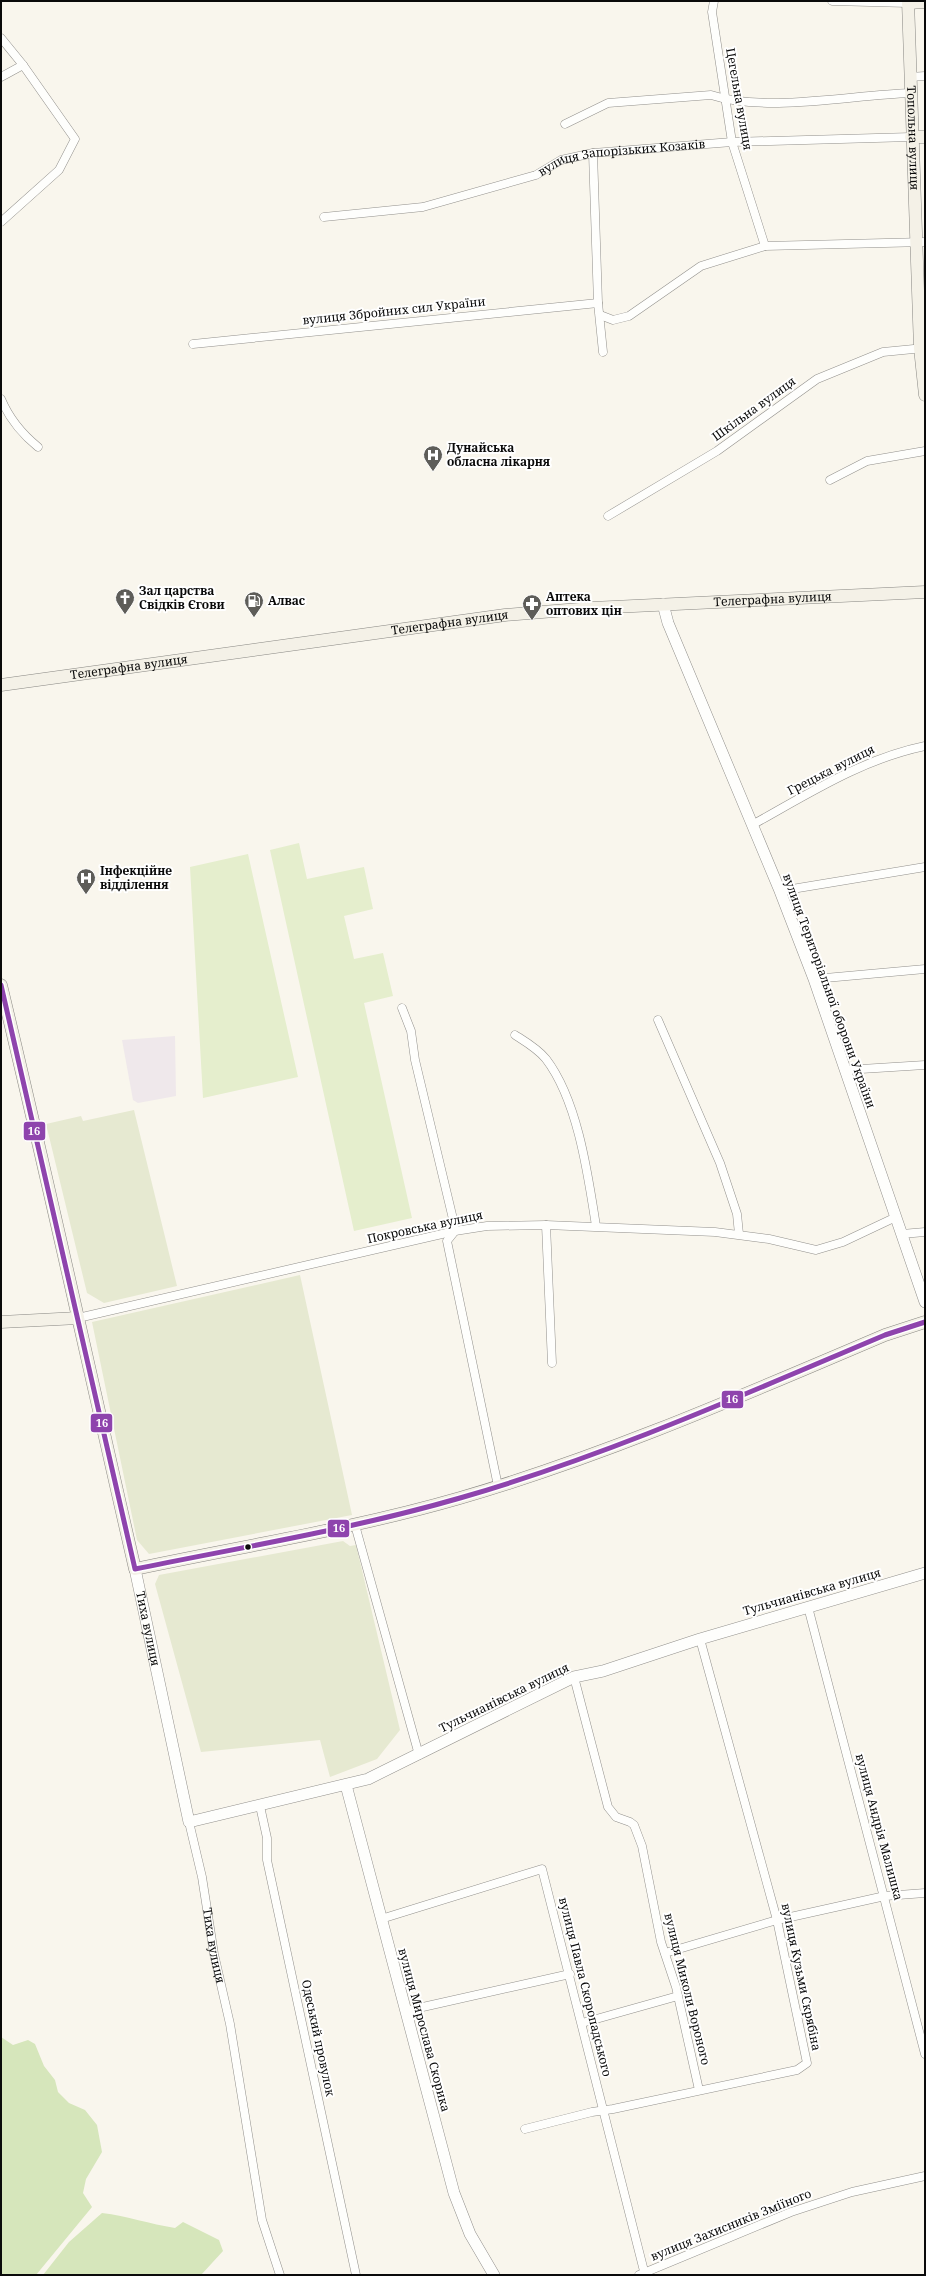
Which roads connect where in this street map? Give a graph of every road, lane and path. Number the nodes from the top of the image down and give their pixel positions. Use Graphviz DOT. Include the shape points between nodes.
graph roads {
  1 [pos="714,1"];
  2 [pos="832,1"];
  3 [pos="908,2"];
  4 [pos="925,2"];
  5 [pos="1,38"];
  6 [pos="23,65"];
  7 [pos="925,76"];
  8 [pos="1,77"];
  9 [pos="910,77"];
  10 [pos="910,94"];
  11 [pos="725,100"];
  12 [pos="565,124"];
  13 [pos="911,137"];
  14 [pos="925,137"];
  15 [pos="732,142"];
  16 [pos="593,153"];
  17 [pos="324,217"];
  18 [pos="1,222"];
  19 [pos="921,242"];
  20 [pos="765,246"];
  21 [pos="598,303"];
  22 [pos="600,315"];
  23 [pos="193,344"];
  24 [pos="922,348"];
  25 [pos="603,352"];
  26 [pos="925,395"];
  27 [pos="1,399"];
  28 [pos="38,447"];
  29 [pos="925,451"];
  30 [pos="830,480"];
  31 [pos="608,516"];
  32 [pos="925,592"];
  33 [pos="663,604"];
  34 [pos="1,685"];
  35 [pos="925,746"];
  36 [pos="752,825"];
  37 [pos="925,867"];
  38 [pos="780,891"];
  39 [pos="925,969"];
  40 [pos="814,979"];
  41 [pos="1,985"];
  42 [pos="402,1008"];
  43 [pos="658,1020"];
  44 [pos="515,1035"];
  45 [pos="925,1066"];
  46 [pos="845,1070"];
  47 [pos="896,1217"];
  48 [pos="546,1225"];
  49 [pos="596,1226"];
  50 [pos="455,1231"];
  51 [pos="925,1232"];
  52 [pos="738,1234"];
  53 [pos="902,1234"];
  54 [pos="925,1302"];
  55 [pos="78,1318"];
  56 [pos="1,1322"];
  57 [pos="925,1322"];
  58 [pos="552,1363"];
  59 [pos="498,1486"];
  60 [pos="355,1525"];
  61 [pos="135,1569"];
  62 [pos="925,1573"];
  63 [pos="808,1607"];
  64 [pos="700,1639"];
  65 [pos="574,1677"];
  66 [pos="419,1755"];
  67 [pos="346,1785"];
  68 [pos="260,1806"];
  69 [pos="189,1822"];
  70 [pos="925,1893"];
  71 [pos="885,1896"];
  72 [pos="381,1919"];
  73 [pos="777,1920"];
  74 [pos="665,1953"];
  75 [pos="570,1974"];
  76 [pos="678,1996"];
  77 [pos="405,2010"];
  78 [pos="582,2023"];
  79 [pos="925,2054"];
  80 [pos="700,2090"];
  81 [pos="603,2110"];
  82 [pos="525,2129"];
  83 [pos="925,2176"];
  84 [pos="643,2274"];
  85 [pos="280,2275"];
  86 [pos="356,2275"];
  87 [pos="494,2275"];
  1 -- 11 [label="street, Цегельна вулиця" via="712,12"];
  2 -- 3 [label="street"];
  3 -- 4 [label="main road"];
  3 -- 9 [label="main road, Топольна вулиця"];
  5 -- 6 [label="street"];
  6 -- 8 [label="street"];
  6 -- 18 [label="street" via="75,139 59,170"];
  7 -- 9 [label="street"];
  9 -- 10 [label="main road, Топольна вулиця"];
  10 -- 11 [label="street" via="787,103"];
  10 -- 13 [label="main road, Топольна вулиця"];
  11 -- 12 [label="street" via="711,95 608,103"];
  11 -- 15 [label="street, Цегельна вулиця"];
  13 -- 14 [label="main road, вулиця Запорізьких Козаків"];
  13 -- 15 [label="street, вулиця Запорізьких Козаків"];
  13 -- 19 [label="main road, Топольна вулиця"];
  15 -- 16 [label="street, вулиця Запорізьких Козаків"];
  15 -- 20 [label="street, Цегельна вулиця"];
  16 -- 17 [label="street, вулиця Запорізьких Козаків" via="562,160 536,174 423,207"];
  16 -- 21 [label="street"];
  19 -- 20 [label="street"];
  19 -- 24 [label="main road, Топольна вулиця"];
  20 -- 22 [label="street" via="701,266 629,316 613,320"];
  21 -- 22 [label="street"];
  21 -- 23 [label="street, вулиця Збройних сил України"];
  22 -- 25 [label="street"];
  24 -- 26 [label="main road, Топольна вулиця"];
  24 -- 31 [label="street, Шкільна вулиця" via="883,352 817,379 718,451"];
  27 -- 28 [label="street" via="8,414"];
  29 -- 30 [label="street" via="867,461"];
  32 -- 33 [label="main road, Телеграфна вулиця"];
  33 -- 34 [label="main road, Телеграфна вулиця" via="474,619"];
  33 -- 36 [label="street, вулиця Територіальної оборони України" via="668,623"];
  35 -- 36 [label="street, Грецька вулиця" via="895,753 867,764"];
  36 -- 38 [label="street, вулиця Територіальної оборони України"];
  37 -- 38 [label="street"];
  38 -- 40 [label="street, вулиця Територіальної оборони України"];
  39 -- 40 [label="street"];
  40 -- 46 [label="street, вулиця Територіальної оборони України"];
  41 -- 55 [label="main road, Тиха вулиця"];
  42 -- 50 [label="street" via="411,1031 415,1060"];
  43 -- 52 [label="street" via="722,1169 737,1214"];
  44 -- 49 [label="street" via="541,1054 558,1079 578,1134"];
  45 -- 46 [label="street"];
  46 -- 47 [label="street, вулиця Територіальної оборони України"];
  47 -- 52 [label="street, Покровська вулиця" via="822,1250"];
  47 -- 53 [label="street, вулиця Територіальної оборони України"];
  48 -- 49 [label="street, Покровська вулиця"];
  48 -- 50 [label="street, Покровська вулиця" via="487,1226"];
  48 -- 58 [label="street"];
  49 -- 52 [label="street, Покровська вулиця"];
  50 -- 55 [label="street, Покровська вулиця"];
  50 -- 59 [label="street" via="447,1241"];
  51 -- 53 [label="street"];
  53 -- 54 [label="street, вулиця Територіальної оборони України"];
  55 -- 56 [label="main road"];
  55 -- 61 [label="main road, Тиха вулиця"];
  57 -- 59 [label="main road" via="645,1433"];
  59 -- 60 [label="main road"];
  60 -- 61 [label="main road"];
  60 -- 66 [label="street"];
  61 -- 69 [label="street, Тиха вулиця"];
  62 -- 63 [label="street, Тульчианівська вулиця"];
  63 -- 64 [label="street, Тульчианівська вулиця"];
  63 -- 71 [label="street, вулиця Андрія Малишка"];
  64 -- 65 [label="street, Тульчианівська вулиця" via="603,1672"];
  64 -- 73 [label="street, вулиця Кузьми Скрябіна"];
  65 -- 66 [label="street, Тульчианівська вулиця"];
  65 -- 74 [label="street, вулиця Миколи Вороного" via="610,1811 616,1817 634,1825 642,1846"];
  66 -- 67 [label="street, Тульчианівська вулиця" via="368,1779"];
  67 -- 68 [label="street, Тульчианівська вулиця"];
  67 -- 72 [label="street, вулиця Мирослава Скорика"];
  68 -- 69 [label="street, Тульчианівська вулиця"];
  68 -- 86 [label="street, Одеський провулок" via="267,1838 267,1860"];
  69 -- 85 [label="street, Тиха вулиця" via="230,2024 262,2220"];
  70 -- 71 [label="street"];
  71 -- 73 [label="street"];
  71 -- 79 [label="street, вулиця Андрія Малишка"];
  72 -- 75 [label="street, вулиця Павла Скоропадського" via="542,1869"];
  72 -- 77 [label="street, вулиця Мирослава Скорика"];
  73 -- 74 [label="street"];
  73 -- 80 [label="street, вулиця Кузьми Скрябіна" via="808,2063 797,2070"];
  74 -- 76 [label="street, вулиця Миколи Вороного"];
  75 -- 77 [label="street"];
  75 -- 78 [label="street, вулиця Павла Скоропадського"];
  76 -- 78 [label="street"];
  76 -- 80 [label="street, вулиця Миколи Вороного"];
  77 -- 87 [label="street, вулиця Мирослава Скорика" via="454,2193 470,2234"];
  78 -- 81 [label="street, вулиця Павла Скоропадського"];
  80 -- 81 [label="street, вулиця Кузьми Скрябіна"];
  81 -- 82 [label="street, вулиця Кузьми Скрябіна"];
  81 -- 84 [label="street, вулиця Павла Скоропадського"];
  83 -- 84 [label="street, вулиця Захисників Зміїного" via="852,2192 791,2212"];
}
